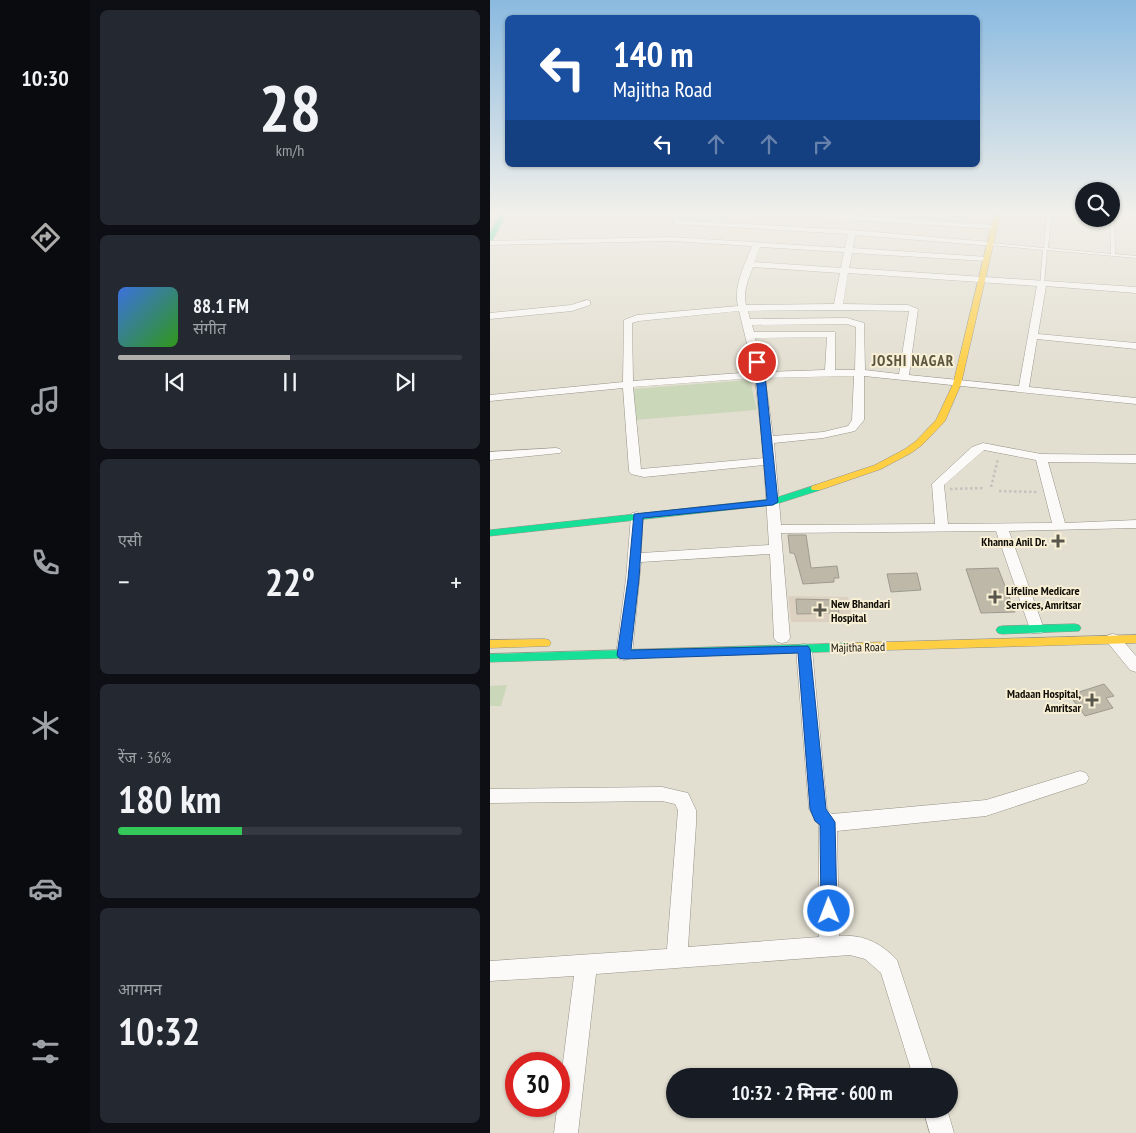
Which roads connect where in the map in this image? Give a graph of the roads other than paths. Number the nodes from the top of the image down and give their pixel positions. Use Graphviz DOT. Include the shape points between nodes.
graph roads {
  1 [pos="748,268"];
  2 [pos="823,268"];
  3 [pos="985,268"];
  4 [pos="1043,268"];
  5 [pos="844,269"];
  6 [pos="982,279"];
  7 [pos="1042,284"];
  8 [pos="1136,290"];
  9 [pos="587,303"];
  10 [pos="838,307"];
  11 [pos="743,308"];
  12 [pos="490,316"];
  13 [pos="748,322"];
  14 [pos="751,335"];
  15 [pos="1032,336"];
  16 [pos="1136,346"];
  17 [pos="830,373"];
  18 [pos="861,373"];
  19 [pos="760,375"];
  20 [pos="904,377"];
  21 [pos="957,384"];
  22 [pos="628,385"];
  23 [pos="1023,390"];
  24 [pos="490,398"];
  25 [pos="1136,401"];
  26 [pos="767,440"];
  27 [pos="556,451"];
  28 [pos="490,456"];
  29 [pos="1041,458"];
  30 [pos="1136,459"];
  31 [pos="770,461"];
  32 [pos="773,502"];
  33 [pos="637,516"];
  34 [pos="1136,524"];
  35 [pos="1001,527"];
  36 [pos="1060,527"];
  37 [pos="942,528"];
  38 [pos="775,530"];
  39 [pos="490,532"];
  40 [pos="776,549"];
  41 [pos="635,558"];
  42 [pos="1090,627"];
  43 [pos="1037,629"];
  44 [pos="988,630"];
  45 [pos="822,636"];
  46 [pos="753,638"];
  47 [pos="782,638"];
  48 [pos="1136,638"];
  49 [pos="1113,639"];
  50 [pos="558,642"];
  51 [pos="490,644"];
  52 [pos="625,645"];
  53 [pos="804,649"];
  54 [pos="490,658"];
  55 [pos="1136,666"];
  56 [pos="1080,778"];
  57 [pos="490,796"];
  58 [pos="828,822"];
  59 [pos="829,947"];
  60 [pos="677,959"];
  61 [pos="586,965"];
  62 [pos="490,971"];
  63 [pos="922,1068"];
  64 [pos="937,1118"];
  65 [pos="566,1133"];
  66 [pos="942,1133"];
  1 -- 11 [label="street" via="740,293"];
  2 -- 5 [label="street"];
  3 -- 6 [label="street"];
  4 -- 7 [label="lane"];
  5 -- 6 [label="street"];
  5 -- 10 [label="street"];
  6 -- 7 [label="street"];
  6 -- 21 [label="street"];
  7 -- 8 [label="street"];
  7 -- 15 [label="street"];
  9 -- 12 [label="street" via="572,308"];
  10 -- 11 [label="street"];
  10 -- 20 [label="street" via="914,309"];
  11 -- 13 [label="street"];
  11 -- 22 [label="street" via="628,321"];
  13 -- 14 [label="street"];
  13 -- 18 [label="street" via="858,323 861,325"];
  14 -- 17 [label="street" via="832,334"];
  14 -- 19 [label="street"];
  15 -- 16 [label="street"];
  15 -- 23 [label="street"];
  17 -- 18 [label="street"];
  17 -- 19 [label="street"];
  18 -- 20 [label="street"];
  18 -- 26 [label="street" via="858,420 852,428"];
  19 -- 22 [label="street"];
  19 -- 26 [label="street"];
  20 -- 21 [label="street"];
  21 -- 23 [label="street"];
  21 -- 32 [label="street" via="940,421 908,451 878,467"];
  22 -- 24 [label="street"];
  22 -- 31 [label="street" via="636,472"];
  23 -- 25 [label="street"];
  26 -- 31 [label="street"];
  27 -- 28 [label="street"];
  29 -- 30 [label="street"];
  29 -- 36 [label="street"];
  29 -- 37 [label="street" via="989,446 976,449 938,484"];
  31 -- 32 [label="street"];
  32 -- 33 [label="street"];
  32 -- 38 [label="street"];
  33 -- 39 [label="street"];
  33 -- 41 [label="street"];
  34 -- 36 [label="street"];
  35 -- 36 [label="street"];
  35 -- 37 [label="street"];
  35 -- 43 [label="street"];
  37 -- 38 [label="street"];
  38 -- 40 [label="street"];
  40 -- 41 [label="street"];
  40 -- 47 [label="street"];
  41 -- 52 [label="street"];
  42 -- 43 [label="street"];
  43 -- 44 [label="street"];
  45 -- 47 [label="street, Majitha Road"];
  46 -- 47 [label="street, Majitha Road"];
  48 -- 49 [label="street, Majitha Road"];
  49 -- 53 [label="street, Majitha Road"];
  49 -- 55 [label="street"];
  50 -- 51 [label="street"];
  52 -- 53 [label="street, Majitha Road"];
  52 -- 54 [label="street, Majitha Road"];
  53 -- 58 [label="street" via="818,809"];
  56 -- 58 [label="street" via="986,808"];
  57 -- 60 [label="street" via="662,794 682,798 687,810 687,824"];
  58 -- 59 [label="street"];
  59 -- 60 [label="street"];
  59 -- 63 [label="street" via="866,947 890,967"];
  60 -- 61 [label="street"];
  61 -- 62 [label="street"];
  61 -- 65 [label="street"];
  64 -- 66 [label="street"];
}
